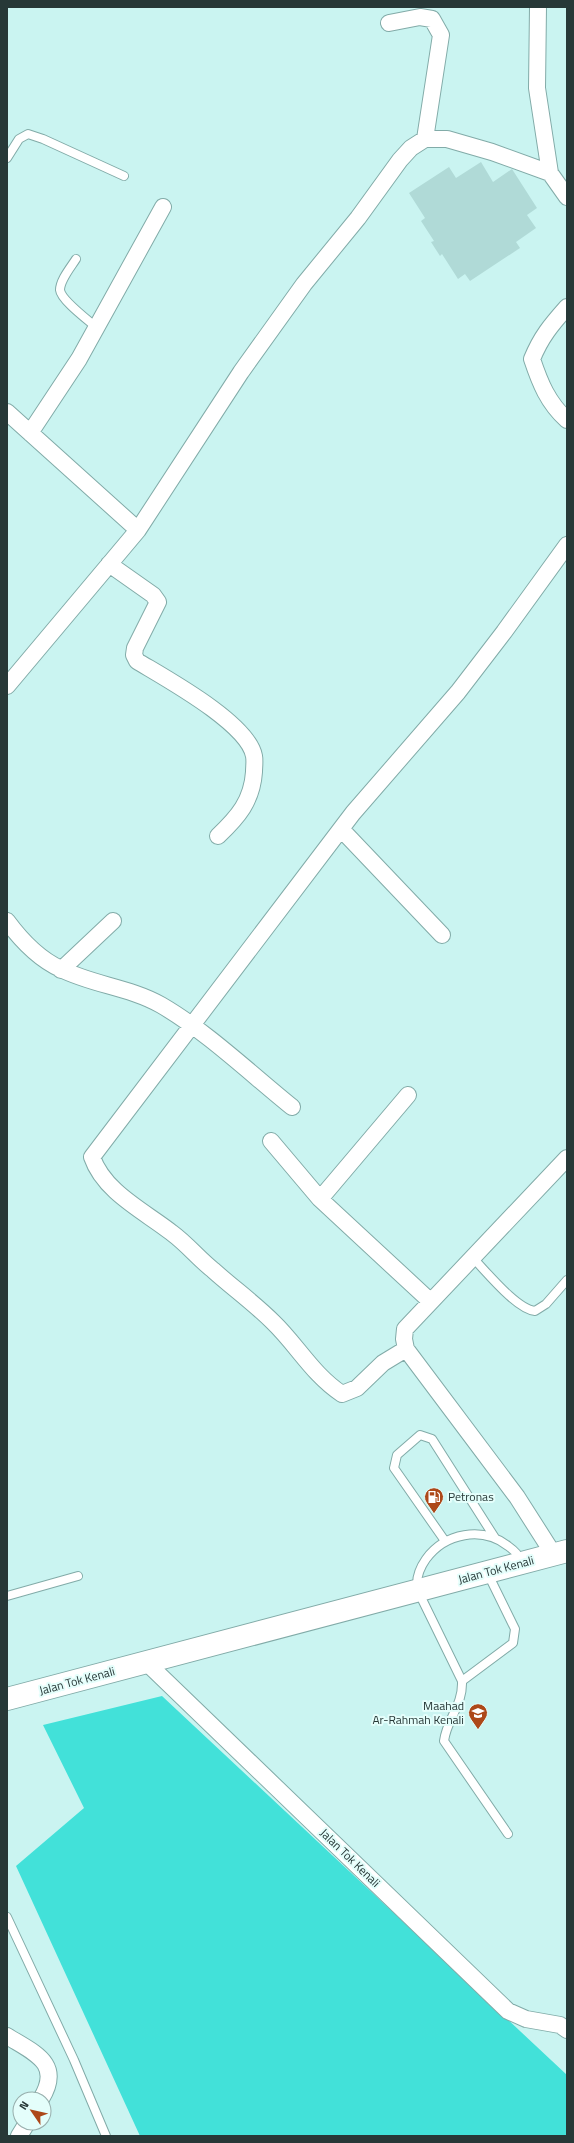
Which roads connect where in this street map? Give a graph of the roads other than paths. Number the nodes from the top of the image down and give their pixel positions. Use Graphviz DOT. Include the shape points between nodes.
graph roads {
  1 [pos="538,7"];
  2 [pos="389,23"];
  3 [pos="425,139"];
  4 [pos="7,158"];
  5 [pos="550,173"];
  6 [pos="124,176"];
  7 [pos="567,197"];
  8 [pos="163,207"];
  9 [pos="76,259"];
  10 [pos="567,307"];
  11 [pos="97,328"];
  12 [pos="7,412"];
  13 [pos="567,420"];
  14 [pos="30,433"];
  15 [pos="138,530"];
  16 [pos="567,546"];
  17 [pos="109,564"];
  18 [pos="7,686"];
  19 [pos="341,829"];
  20 [pos="218,836"];
  21 [pos="7,921"];
  22 [pos="113,921"];
  23 [pos="442,935"];
  24 [pos="61,970"];
  25 [pos="192,1026"];
  26 [pos="408,1094"];
  27 [pos="292,1107"];
  28 [pos="272,1141"];
  29 [pos="567,1158"];
  30 [pos="320,1199"];
  31 [pos="472,1257"];
  32 [pos="567,1280"];
  33 [pos="430,1301"];
  34 [pos="406,1349"];
  35 [pos="494,1538"];
  36 [pos="445,1542"];
  37 [pos="561,1553"];
  38 [pos="521,1564"];
  39 [pos="488,1572"];
  40 [pos="78,1576"];
  41 [pos="418,1591"];
  42 [pos="7,1596"];
  43 [pos="146,1662"];
  44 [pos="462,1681"];
  45 [pos="7,1699"];
  46 [pos="508,1834"];
  47 [pos="7,1917"];
  48 [pos="567,2030"];
  49 [pos="7,2036"];
  50 [pos="46,2091"];
  51 [pos="106,2136"];
  1 -- 5 [label="street" via="537,88"];
  2 -- 3 [label="street" via="420,16 432,19 441,35"];
  3 -- 5 [label="street" via="446,139 470,145"];
  3 -- 15 [label="street" via="411,148 400,160 358,218 304,284 241,372"];
  4 -- 6 [label="lane" via="19,139 28,134"];
  5 -- 7 [label="street"];
  8 -- 11 [label="street"];
  9 -- 11 [label="lane" via="60,290 63,298"];
  10 -- 13 [label="street" via="547,329 532,359 551,403"];
  11 -- 14 [label="street"];
  12 -- 14 [label="street"];
  14 -- 15 [label="street"];
  15 -- 17 [label="street"];
  16 -- 19 [label="street" via="458,692"];
  17 -- 18 [label="street"];
  17 -- 20 [label="street" via="153,595 158,602 135,648 134,655 137,661 213,709 242,734 254,756 250,797 235,820"];
  19 -- 23 [label="street"];
  19 -- 25 [label="street"];
  21 -- 24 [label="street" via="43,958"];
  22 -- 24 [label="street"];
  24 -- 25 [label="street" via="147,997"];
  25 -- 27 [label="street"];
  25 -- 34 [label="street" via="92,1157 97,1170 124,1198 173,1234 273,1322 317,1373 342,1394 357,1388 383,1363"];
  26 -- 30 [label="street"];
  28 -- 30 [label="street"];
  29 -- 31 [label="street"];
  30 -- 33 [label="street"];
  31 -- 32 [label="lane" via="530,1310 535,1311 546,1304"];
  31 -- 33 [label="street"];
  33 -- 34 [label="street" via="405,1329"];
  34 -- 37 [label="street"];
  35 -- 36 [label="lane" via="485,1535 464,1535"];
  35 -- 36 [label="lane" via="432,1439 420,1435 396,1455 394,1468"];
  35 -- 38 [label="lane" via="512,1548 519,1556"];
  36 -- 41 [label="lane" via="423,1563 416,1582"];
  37 -- 38 [label="main road, Jalan Tok Kenali"];
  38 -- 39 [label="main road, Jalan Tok Kenali"];
  39 -- 41 [label="main road, Jalan Tok Kenali"];
  39 -- 44 [label="lane" via="515,1629 513,1643"];
  40 -- 42 [label="lane"];
  41 -- 43 [label="main road, Jalan Tok Kenali"];
  41 -- 44 [label="lane"];
  43 -- 45 [label="main road, Jalan Tok Kenali"];
  43 -- 48 [label="street, Jalan Tok Kenali" via="508,2011 526,2019 560,2025"];
  44 -- 46 [label="lane" via="462,1695 446,1728 444,1741"];
  47 -- 51 [label="lane" via="74,2060"];
  49 -- 50 [label="street" via="42,2059 48,2067"];
}
